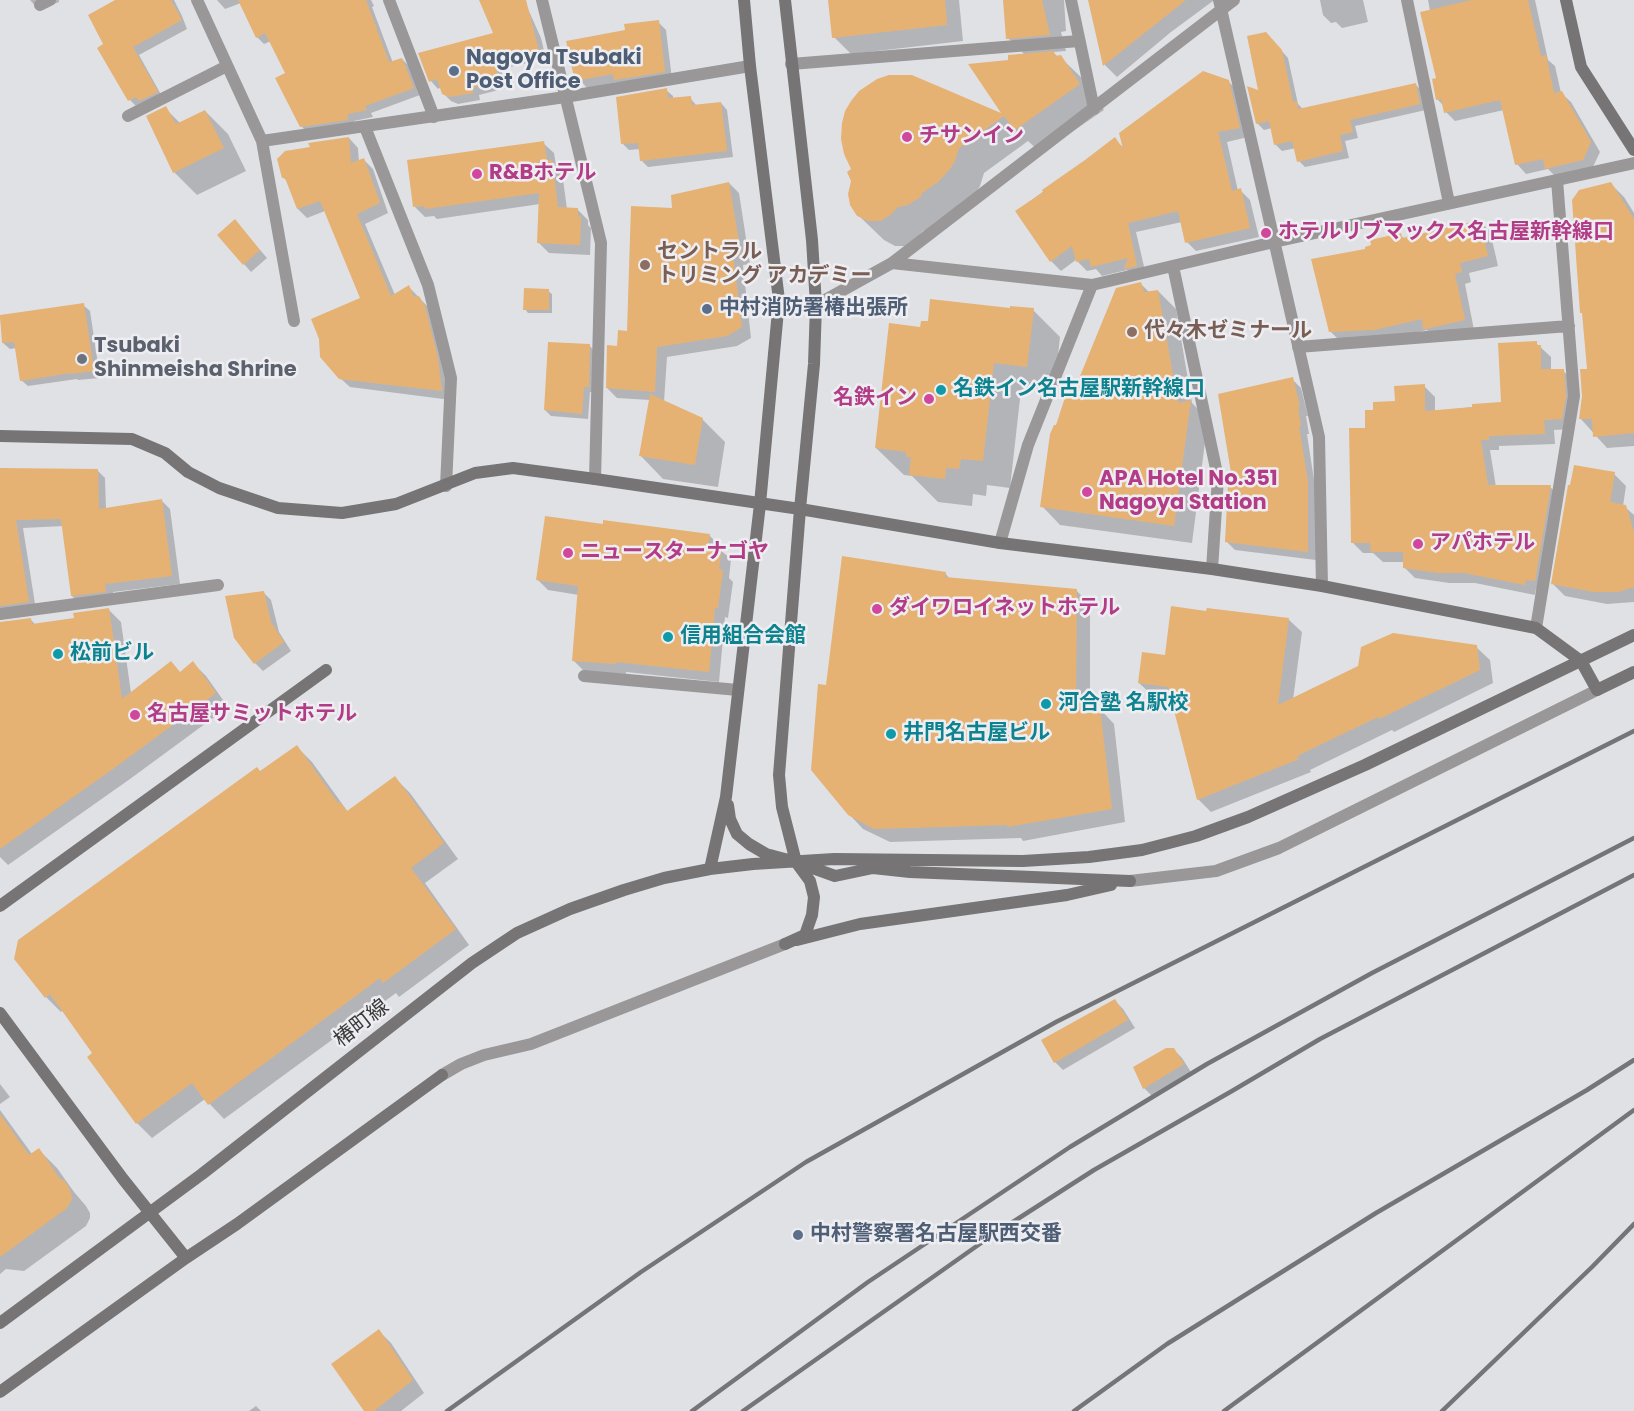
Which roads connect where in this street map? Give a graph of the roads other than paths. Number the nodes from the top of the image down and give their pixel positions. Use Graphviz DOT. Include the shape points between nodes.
graph roads {
  1 [pos="197,0"];
  2 [pos="389,0"];
  3 [pos="542,0"];
  4 [pos="744,0"];
  5 [pos="785,0"];
  6 [pos="1071,0"];
  7 [pos="1234,0"];
  8 [pos="1407,0"];
  9 [pos="1566,0"];
  10 [pos="1220,5"];
  11 [pos="1079,41"];
  12 [pos="791,64"];
  13 [pos="226,66"];
  14 [pos="750,66"];
  15 [pos="565,97"];
  16 [pos="1094,109"];
  17 [pos="128,116"];
  18 [pos="434,117"];
  19 [pos="365,127"];
  20 [pos="262,141"];
  21 [pos="1634,150"];
  22 [pos="1634,163"];
  23 [pos="1557,180"];
  24 [pos="1449,203"];
  25 [pos="1274,242"];
  26 [pos="892,264"];
  27 [pos="1173,266"];
  28 [pos="1092,285"];
  29 [pos="816,305"];
  30 [pos="294,321"];
  31 [pos="1569,326"];
  32 [pos="1298,347"];
  33 [pos="0,436"];
  34 [pos="595,479"];
  35 [pos="446,486"];
  36 [pos="760,504"];
  37 [pos="800,509"];
  38 [pos="1000,543"];
  39 [pos="1212,569"];
  40 [pos="218,585"];
  41 [pos="1322,586"];
  42 [pos="0,614"];
  43 [pos="1536,628"];
  44 [pos="1634,635"];
  45 [pos="1581,661"];
  46 [pos="326,670"];
  47 [pos="1634,672"];
  48 [pos="584,676"];
  49 [pos="738,690"];
  50 [pos="1597,690"];
  51 [pos="726,797"];
  52 [pos="796,862"];
  53 [pos="710,869"];
  54 [pos="1130,881"];
  55 [pos="0,906"];
  56 [pos="785,944"];
  57 [pos="0,1013"];
  58 [pos="151,1212"];
  59 [pos="186,1258"];
  60 [pos="0,1323"];
  61 [pos="0,1392"];
  1 -- 13 [label="street"];
  2 -- 18 [label="street"];
  3 -- 15 [label="street"];
  4 -- 14 [label="street"];
  5 -- 12 [label="street"];
  6 -- 11 [label="street"];
  7 -- 10 [label="street"];
  8 -- 24 [label="street"];
  9 -- 21 [label="street" via="1581,68"];
  10 -- 16 [label="street"];
  10 -- 25 [label="street"];
  11 -- 12 [label="street"];
  11 -- 16 [label="street"];
  12 -- 29 [label="street"];
  13 -- 17 [label="street"];
  13 -- 20 [label="street"];
  14 -- 15 [label="street"];
  14 -- 36 [label="street" via="779,300"];
  15 -- 18 [label="street"];
  15 -- 34 [label="street" via="602,243"];
  16 -- 26 [label="street"];
  18 -- 19 [label="street"];
  19 -- 20 [label="street"];
  19 -- 35 [label="street" via="428,285 451,378"];
  20 -- 30 [label="street"];
  22 -- 23 [label="street"];
  23 -- 24 [label="street"];
  23 -- 31 [label="street"];
  24 -- 25 [label="street"];
  25 -- 27 [label="street"];
  25 -- 32 [label="street"];
  26 -- 28 [label="street"];
  26 -- 29 [label="street"];
  27 -- 28 [label="street"];
  27 -- 39 [label="street" via="1218,478"];
  28 -- 38 [label="street" via="1028,444"];
  29 -- 37 [label="street"];
  31 -- 32 [label="street"];
  31 -- 43 [label="street" via="1574,396"];
  32 -- 41 [label="street" via="1319,437"];
  33 -- 35 [label="street" via="132,439 165,453 188,472 219,488 278,508 342,513 396,504"];
  34 -- 35 [label="street" via="513,468 476,473"];
  34 -- 36 [label="street"];
  36 -- 37 [label="street"];
  36 -- 49 [label="street"];
  37 -- 38 [label="street"];
  37 -- 52 [label="street" via="779,775 782,807"];
  38 -- 39 [label="street"];
  39 -- 41 [label="street"];
  40 -- 42 [label="street"];
  41 -- 43 [label="street"];
  43 -- 45 [label="street"];
  44 -- 45 [label="street, 椿町線"];
  45 -- 50 [label="street"];
  45 -- 52 [label="street, 椿町線" via="1248,817 1142,850 1023,861"];
  46 -- 55 [label="street"];
  47 -- 50 [label="street"];
  48 -- 49 [label="street"];
  49 -- 51 [label="street"];
  50 -- 54 [label="street" via="1279,848 1216,871"];
  51 -- 52 [label="street" via="737,834 766,854"];
  51 -- 53 [label="street"];
  52 -- 53 [label="street, 椿町線"];
  52 -- 54 [label="street" via="835,876 873,868"];
  52 -- 56 [label="street" via="810,881 814,897 812,915 805,935"];
  53 -- 58 [label="street, 椿町線" via="624,890 517,933 472,963"];
  54 -- 56 [label="street" via="1067,895 860,924"];
  56 -- 59 [label="street" via="531,1044 461,1064"];
  57 -- 58 [label="street"];
  58 -- 59 [label="street"];
  58 -- 60 [label="street, 椿町線"];
  59 -- 61 [label="street"];
}
